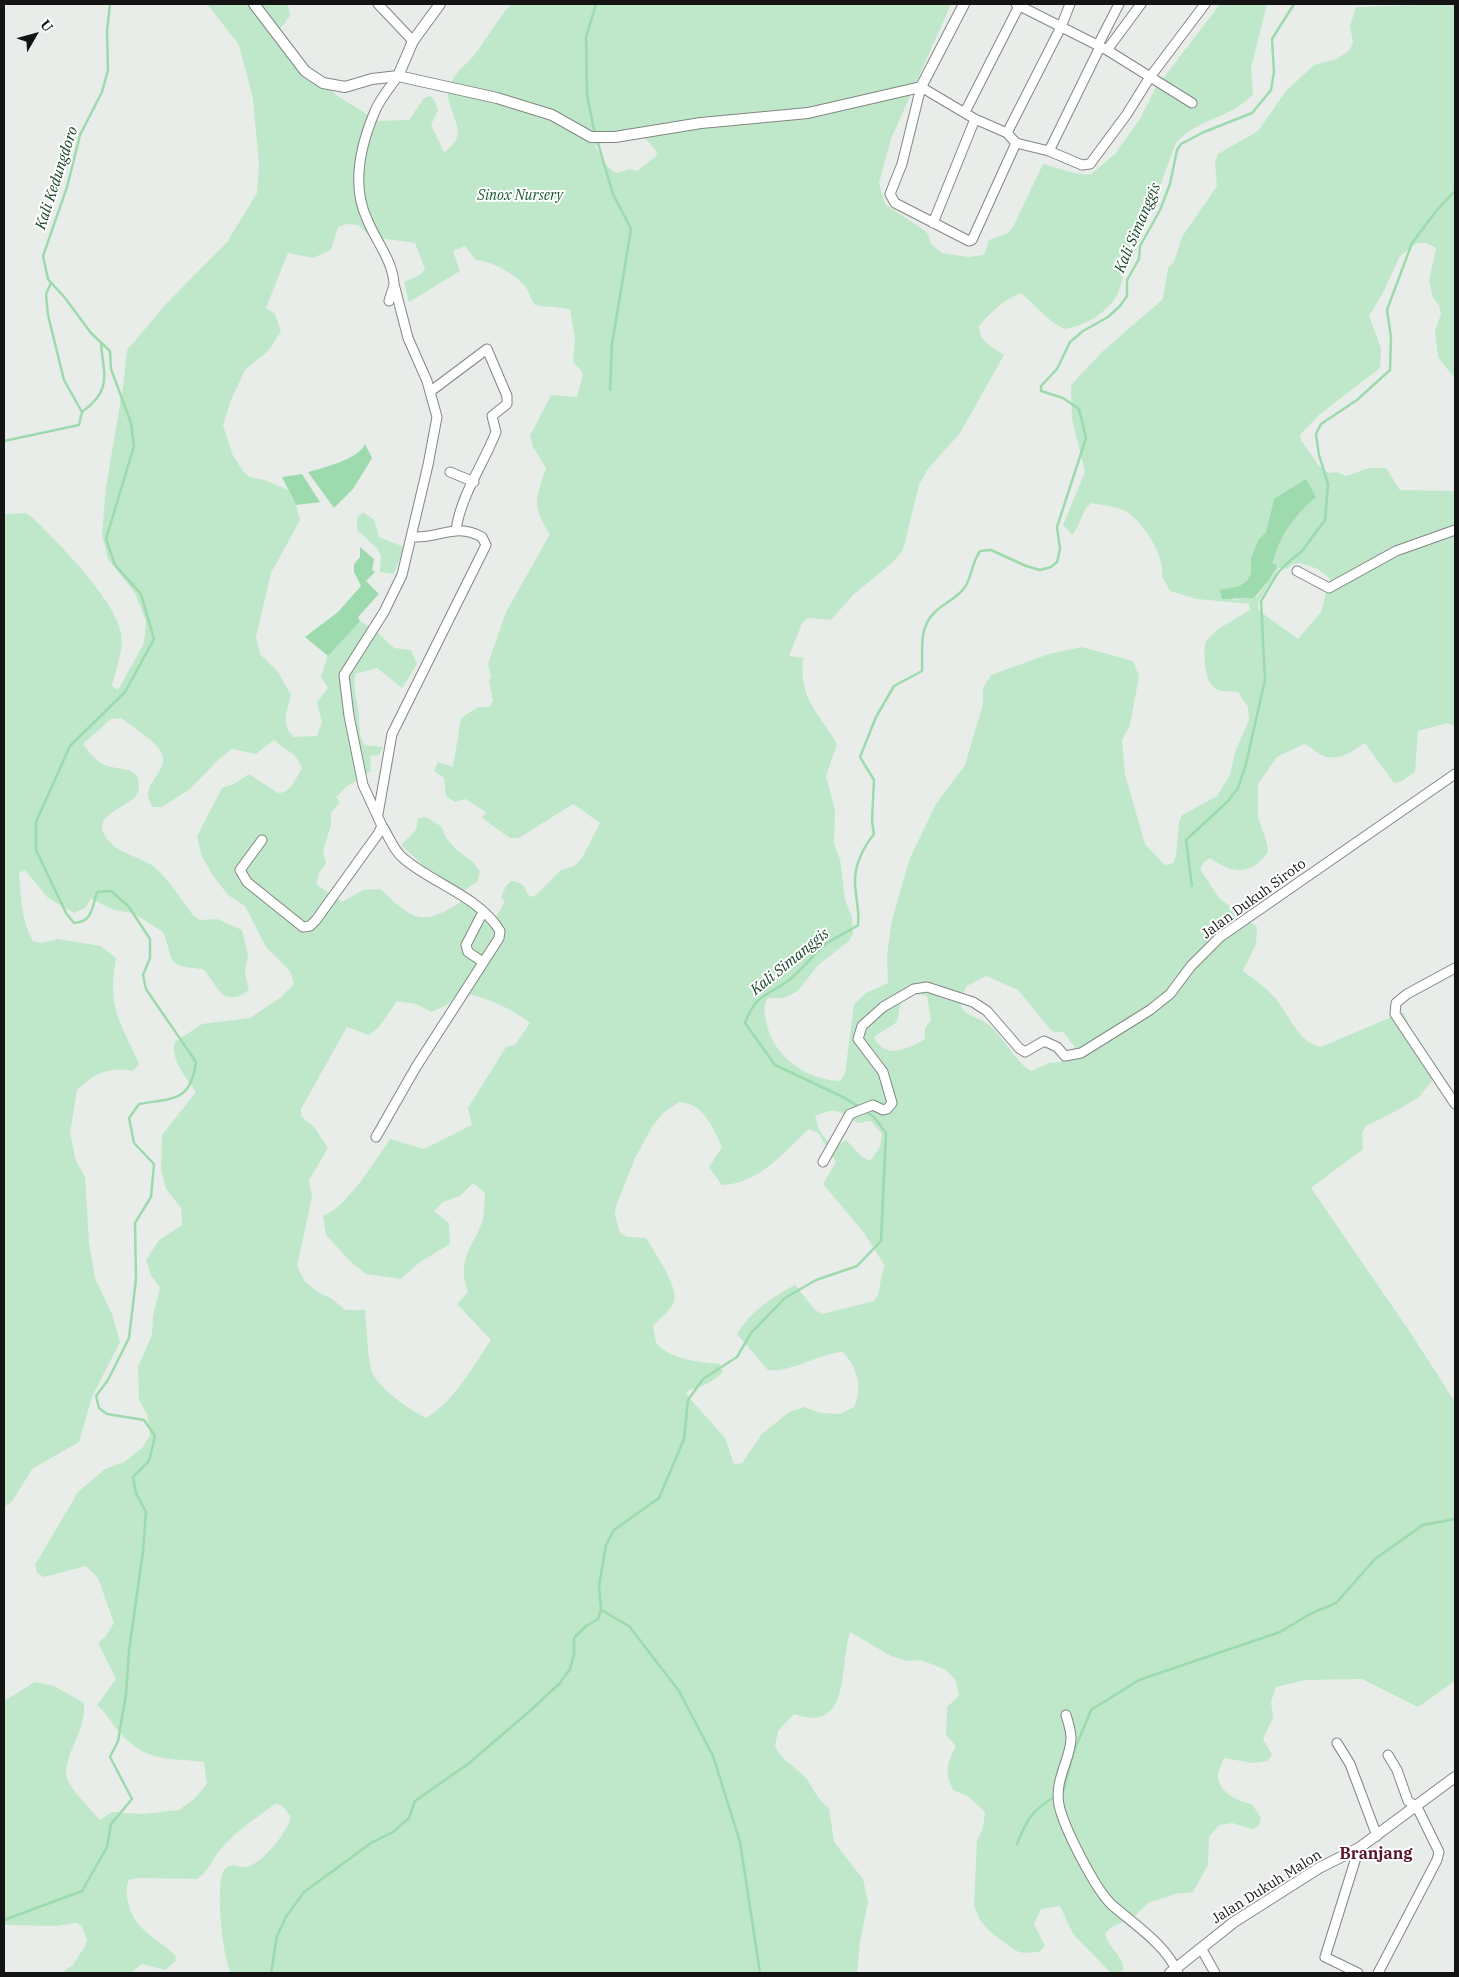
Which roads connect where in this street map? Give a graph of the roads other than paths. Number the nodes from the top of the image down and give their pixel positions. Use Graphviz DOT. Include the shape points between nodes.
graph roads {
  1 [pos="254,4"];
  2 [pos="378,4"];
  3 [pos="440,4"];
  4 [pos="964,4"];
  5 [pos="1018,4"];
  6 [pos="1070,4"];
  7 [pos="1119,4"];
  8 [pos="1141,4"];
  9 [pos="1205,4"];
  10 [pos="1061,27"];
  11 [pos="412,41"];
  12 [pos="1102,48"];
  13 [pos="398,76"];
  14 [pos="1150,77"];
  15 [pos="920,87"];
  16 [pos="1192,103"];
  17 [pos="965,112"];
  18 [pos="975,119"];
  19 [pos="1007,133"];
  20 [pos="1016,143"];
  21 [pos="1049,151"];
  22 [pos="933,223"];
  23 [pos="394,284"];
  24 [pos="389,301"];
  25 [pos="431,391"];
  26 [pos="450,472"];
  27 [pos="474,482"];
  28 [pos="456,530"];
  29 [pos="1455,530"];
  30 [pos="412,537"];
  31 [pos="1297,572"];
  32 [pos="1455,774"];
  33 [pos="378,814"];
  34 [pos="382,826"];
  35 [pos="262,840"];
  36 [pos="483,912"];
  37 [pos="484,962"];
  38 [pos="1455,968"];
  39 [pos="1455,1104"];
  40 [pos="376,1137"];
  41 [pos="823,1162"];
  42 [pos="1066,1715"];
  43 [pos="1337,1743"];
  44 [pos="1388,1755"];
  45 [pos="1455,1777"];
  46 [pos="1417,1807"];
  47 [pos="1377,1836"];
  48 [pos="1359,1848"];
  49 [pos="1201,1948"];
  50 [pos="1175,1972"];
  51 [pos="1215,1973"];
  52 [pos="1358,1973"];
  53 [pos="1378,1973"];
  1 -- 13 [label="street" via="305,71 323,83 345,87"];
  2 -- 11 [label="street"];
  3 -- 11 [label="street"];
  4 -- 15 [label="street"];
  5 -- 10 [label="street"];
  5 -- 17 [label="street"];
  6 -- 10 [label="street"];
  7 -- 12 [label="street"];
  8 -- 12 [label="street"];
  9 -- 14 [label="street"];
  10 -- 12 [label="street"];
  10 -- 19 [label="street"];
  11 -- 13 [label="street"];
  12 -- 14 [label="street"];
  12 -- 21 [label="street"];
  13 -- 15 [label="street" via="498,98 552,115 591,137 615,137 701,123 808,113"];
  13 -- 23 [label="street" via="375,110 358,171 366,219 380,242"];
  14 -- 16 [label="street"];
  14 -- 21 [label="street" via="1090,164 1082,165"];
  15 -- 17 [label="street"];
  15 -- 22 [label="street" via="902,164 890,194 895,203"];
  17 -- 18 [label="street"];
  18 -- 19 [label="street"];
  18 -- 22 [label="street"];
  19 -- 20 [label="street"];
  20 -- 21 [label="street"];
  20 -- 22 [label="street" via="972,240"];
  23 -- 24 [label="street"];
  23 -- 25 [label="street" via="410,345"];
  25 -- 27 [label="street" via="487,349 503,384 507,404 492,416 496,432"];
  25 -- 30 [label="street" via="437,417"];
  26 -- 27 [label="street"];
  27 -- 28 [label="street"];
  28 -- 30 [label="street"];
  28 -- 33 [label="street" via="474,533 486,544 392,734"];
  29 -- 31 [label="street" via="1396,551 1328,588"];
  30 -- 33 [label="street" via="396,592 344,675 363,785"];
  32 -- 41 [label="street, Jalan Dukuh Siroto" via="1220,937 1191,966 1170,994 1081,1053 1066,1056 1044,1041 1025,1052 987,1011 973,1002 927,987 914,989 895,999 862,1026 858,1039 883,1072 892,1103 887,1109 873,1105 850,1114"];
  33 -- 34 [label="street"];
  34 -- 35 [label="street" via="316,920 303,927 247,882 240,870"];
  34 -- 36 [label="street" via="401,857"];
  36 -- 37 [label="street" via="500,931"];
  36 -- 37 [label="street" via="466,946 468,952"];
  37 -- 40 [label="street" via="416,1067"];
  38 -- 39 [label="street" via="1407,994 1396,1003 1395,1014"];
  42 -- 50 [label="street" via="1071,1738 1059,1790 1060,1805 1091,1878 1111,1904 1158,1945"];
  43 -- 47 [label="street" via="1350,1764"];
  44 -- 46 [label="street" via="1408,1801"];
  45 -- 46 [label="street, Jalan Dukuh Malon"];
  46 -- 47 [label="street, Jalan Dukuh Malon"];
  46 -- 53 [label="street" via="1438,1848 1438,1860"];
  47 -- 48 [label="street, Jalan Dukuh Malon"];
  48 -- 49 [label="street, Jalan Dukuh Malon" via="1267,1900"];
  48 -- 52 [label="street" via="1325,1957"];
  49 -- 50 [label="street, Jalan Dukuh Malon"];
  49 -- 51 [label="street"];
}
